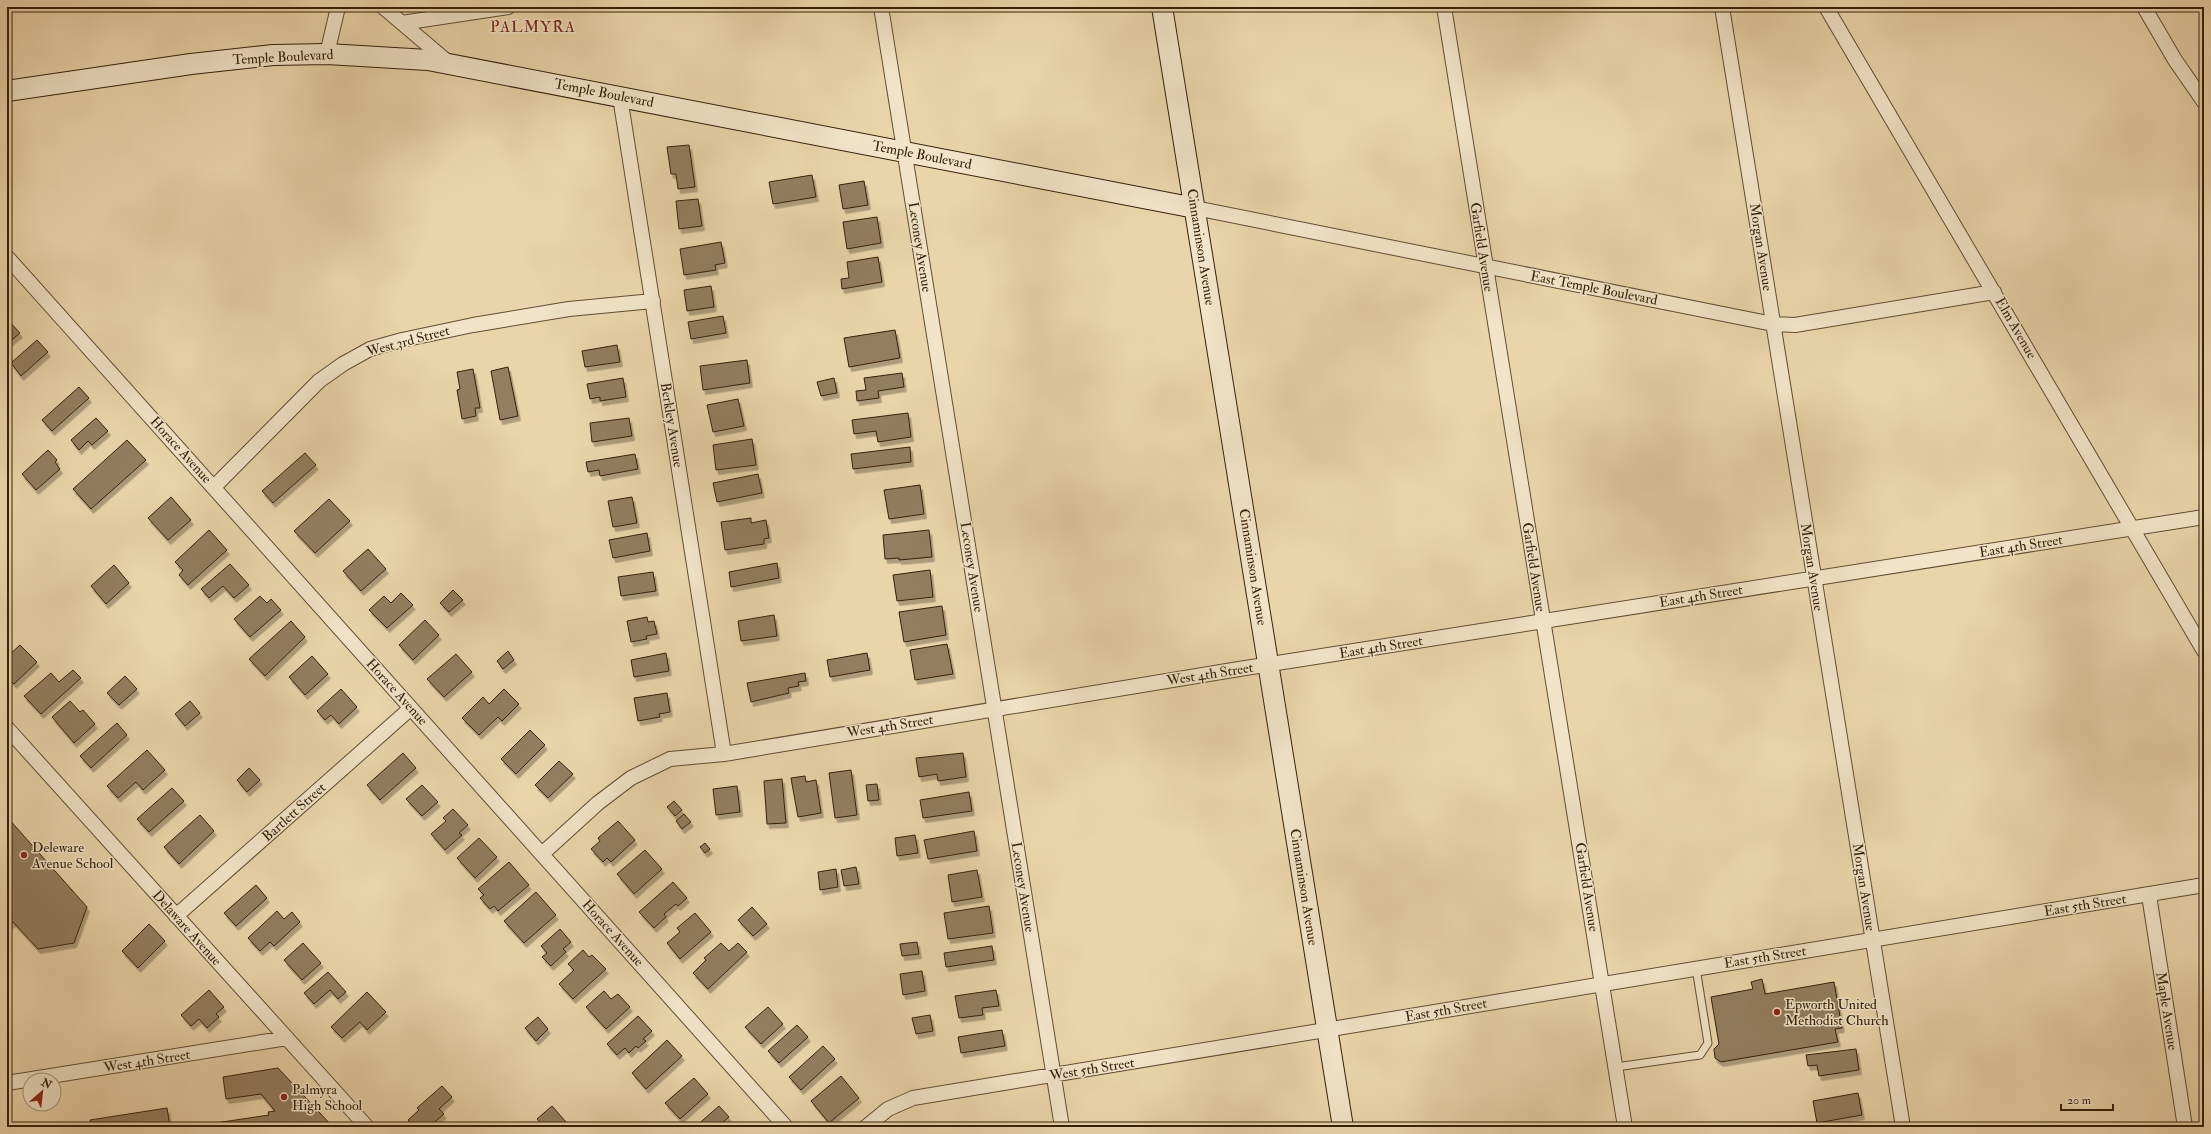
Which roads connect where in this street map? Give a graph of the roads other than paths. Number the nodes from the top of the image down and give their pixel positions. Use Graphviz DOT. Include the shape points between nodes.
graph roads {
  1 [pos="338,7"];
  2 [pos="383,7"];
  3 [pos="508,7"];
  4 [pos="881,7"];
  5 [pos="1162,7"];
  6 [pos="1444,7"];
  7 [pos="1722,7"];
  8 [pos="1826,7"];
  9 [pos="2144,7"];
  10 [pos="402,23"];
  11 [pos="327,54"];
  12 [pos="449,63"];
  13 [pos="7,91"];
  14 [pos="620,97"];
  15 [pos="2204,102"];
  16 [pos="905,152"];
  17 [pos="1195,208"];
  18 [pos="7,256"];
  19 [pos="1485,267"];
  20 [pos="1994,292"];
  21 [pos="653,301"];
  22 [pos="1773,324"];
  23 [pos="214,487"];
  24 [pos="2204,517"];
  25 [pos="2133,528"];
  26 [pos="1814,578"];
  27 [pos="1543,621"];
  28 [pos="2204,650"];
  29 [pos="1268,665"];
  30 [pos="411,708"];
  31 [pos="995,709"];
  32 [pos="7,728"];
  33 [pos="724,754"];
  34 [pos="542,854"];
  35 [pos="2204,885"];
  36 [pos="2149,895"];
  37 [pos="176,916"];
  38 [pos="1873,940"];
  39 [pos="1696,968"];
  40 [pos="1603,983"];
  41 [pos="1327,1030"];
  42 [pos="287,1038"];
  43 [pos="1616,1067"];
  44 [pos="1054,1075"];
  45 [pos="7,1083"];
  46 [pos="367,1127"];
  47 [pos="786,1127"];
  48 [pos="866,1127"];
  49 [pos="1062,1127"];
  50 [pos="1343,1127"];
  51 [pos="1625,1127"];
  52 [pos="1903,1127"];
  53 [pos="2185,1127"];
  1 -- 11 [label="street"];
  2 -- 10 [label="street"];
  3 -- 10 [label="street"];
  4 -- 16 [label="street, Leconey Avenue"];
  5 -- 17 [label="street, Cinnaminson Avenue"];
  6 -- 19 [label="street, Garfield Avenue"];
  7 -- 22 [label="street, Morgan Avenue"];
  8 -- 20 [label="street, Elm Avenue"];
  9 -- 15 [label="street" via="2175,60"];
  10 -- 12 [label="street"];
  11 -- 12 [label="street, Temple Boulevard"];
  11 -- 13 [label="street, Temple Boulevard" via="274,55 191,64"];
  12 -- 14 [label="street, Temple Boulevard"];
  14 -- 16 [label="street, Temple Boulevard"];
  14 -- 21 [label="street, Berkley Avenue"];
  16 -- 17 [label="street, Temple Boulevard"];
  16 -- 31 [label="street, Leconey Avenue"];
  17 -- 19 [label="street, East Temple Boulevard"];
  17 -- 29 [label="street, Cinnaminson Avenue"];
  18 -- 23 [label="street, Horace Avenue"];
  19 -- 22 [label="street, East Temple Boulevard"];
  19 -- 27 [label="street, Garfield Avenue"];
  20 -- 22 [label="street, East Temple Boulevard" via="1795,325"];
  20 -- 25 [label="street, Elm Avenue"];
  21 -- 23 [label="street, West 3rd Street" via="569,309 473,325 402,340 370,350 343,364 319,381"];
  21 -- 33 [label="street, Berkley Avenue"];
  22 -- 26 [label="street, Morgan Avenue"];
  23 -- 30 [label="street, Horace Avenue"];
  24 -- 25 [label="street, East 4th Street"];
  25 -- 26 [label="street, East 4th Street"];
  25 -- 28 [label="street, Elm Avenue"];
  26 -- 27 [label="street, East 4th Street"];
  26 -- 38 [label="street, Morgan Avenue"];
  27 -- 29 [label="street, East 4th Street"];
  27 -- 40 [label="street, Garfield Avenue"];
  29 -- 31 [label="street, West 4th Street"];
  29 -- 41 [label="street, Cinnaminson Avenue"];
  30 -- 34 [label="street, Horace Avenue"];
  30 -- 37 [label="street, Bartlett Street"];
  31 -- 33 [label="street, West 4th Street"];
  31 -- 44 [label="street, Leconey Avenue"];
  32 -- 37 [label="street, Delaware Avenue"];
  33 -- 34 [label="street, West 4th Street" via="670,759 631,778 598,803"];
  34 -- 47 [label="street, Horace Avenue"];
  35 -- 36 [label="street, East 5th Street"];
  36 -- 38 [label="street, East 5th Street"];
  36 -- 53 [label="street, Maple Avenue"];
  37 -- 42 [label="street, Delaware Avenue"];
  38 -- 39 [label="street, East 5th Street"];
  38 -- 52 [label="street, Morgan Avenue"];
  39 -- 40 [label="street, East 5th Street"];
  39 -- 43 [label="lane" via="1708,1043 1700,1055"];
  40 -- 41 [label="street, East 5th Street"];
  40 -- 43 [label="street, Garfield Avenue"];
  41 -- 44 [label="street, West 5th Street"];
  41 -- 50 [label="street, Cinnaminson Avenue"];
  42 -- 45 [label="street, West 4th Street"];
  42 -- 46 [label="street, Delaware Avenue"];
  43 -- 51 [label="street, Garfield Avenue"];
  44 -- 48 [label="street, West 5th Street" via="910,1099 888,1109"];
  44 -- 49 [label="street, Leconey Avenue"];
}
